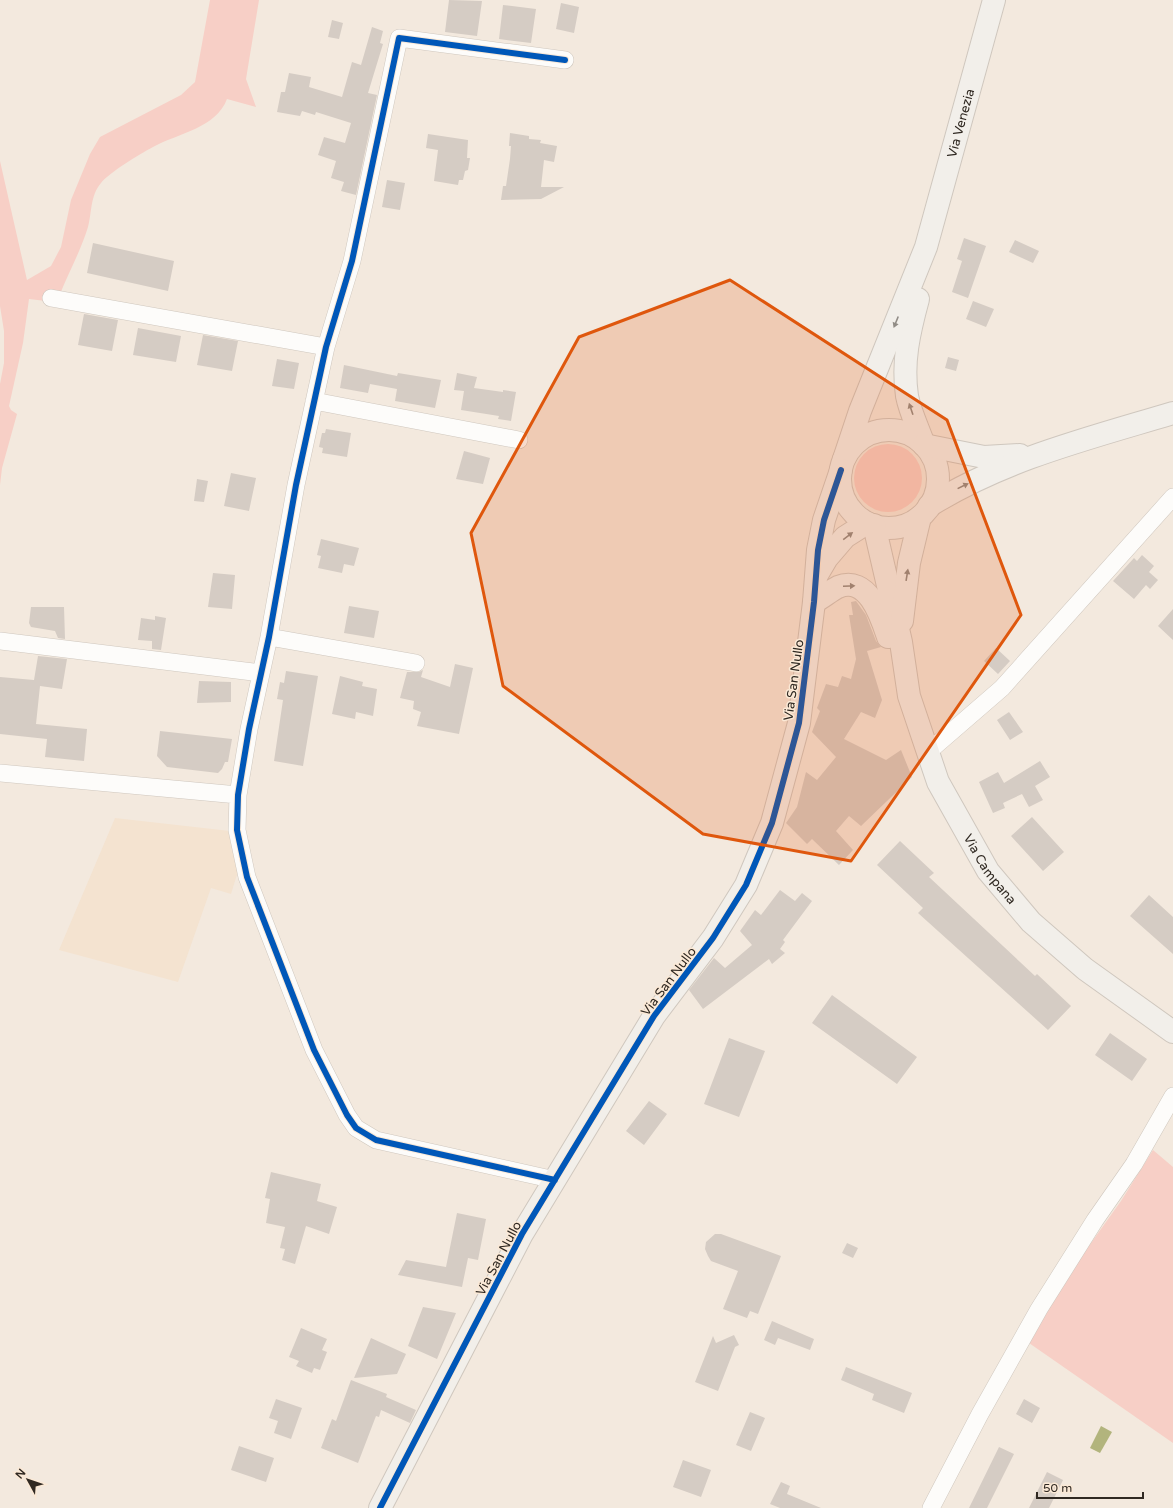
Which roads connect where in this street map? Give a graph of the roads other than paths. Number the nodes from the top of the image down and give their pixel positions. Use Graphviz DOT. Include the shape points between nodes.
graph roads {
  1 [pos="994,0"];
  2 [pos="565,60"];
  3 [pos="926,247"];
  4 [pos="51,298"];
  5 [pos="326,347"];
  6 [pos="314,401"];
  7 [pos="1173,413"];
  8 [pos="519,440"];
  9 [pos="924,445"];
  10 [pos="1039,454"];
  11 [pos="843,464"];
  12 [pos="1173,497"];
  13 [pos="925,511"];
  14 [pos="871,524"];
  15 [pos="817,576"];
  16 [pos="814,602"];
  17 [pos="269,637"];
  18 [pos="0,641"];
  19 [pos="901,642"];
  20 [pos="416,663"];
  21 [pos="261,673"];
  22 [pos="909,696"];
  23 [pos="928,752"];
  24 [pos="0,773"];
  25 [pos="238,795"];
  26 [pos="1173,1032"];
  27 [pos="1173,1096"];
  28 [pos="555,1180"];
  29 [pos="380,1508"];
  30 [pos="931,1508"];
  1 -- 3 [label="main road, Via Venezia"];
  2 -- 5 [label="street" via="399,38 352,261"];
  9 -- 3 [label="main road, Via Venezia, one-way" via="907,397 905,365 907,338 918,299"];
  3 -- 11 [label="main road, Via Venezia, one-way" via="860,411"];
  4 -- 5 [label="street"];
  5 -- 6 [label="street"];
  6 -- 8 [label="street"];
  6 -- 17 [label="street"];
  7 -- 10 [label="main road"];
  9 -- 10 [label="main road" via="984,457"];
  9 -- 11 [label="main road, Via Campana" via="901,432 888,430 874,433 862,438 852,447"];
  9 -- 13 [label="main road, Via Campana" via="933,459 937,474 936,491"];
  13 -- 10 [label="main road, one-way" via="954,490"];
  11 -- 14 [label="main road" via="840,482 842,495 856,516"];
  11 -- 15 [label="main road, Via San Nullo" via="824,520 818,550"];
  12 -- 23 [label="street" via="1002,688"];
  13 -- 14 [label="main road" via="908,524 894,528"];
  19 -- 13 [label="main road, Via Campana, one-way" via="909,563"];
  15 -- 14 [label="main road, Via San Nullo, one-way" via="827,558 845,537"];
  14 -- 19 [label="main road, Via Campana"];
  15 -- 16 [label="main road, Via San Nullo"];
  16 -- 22 [label="main road, one-way" via="838,587 849,585 858,586 874,601"];
  16 -- 28 [label="main road, Via San Nullo" via="799,723 772,822 746,885 714,938 654,1016"];
  17 -- 20 [label="street"];
  17 -- 21 [label="street"];
  18 -- 21 [label="street"];
  19 -- 22 [label="main road, Via Campana"];
  21 -- 25 [label="street"];
  22 -- 23 [label="main road, Via Campana"];
  23 -- 26 [label="main road, Via Campana" via="938,782 988,871 1031,922 1085,969"];
  24 -- 25 [label="street"];
  25 -- 28 [label="street" via="237,830 248,877 314,1050 356,1128 376,1140"];
  27 -- 30 [label="street" via="1134,1164 1039,1309"];
  28 -- 29 [label="main road, Via San Nullo" via="522,1234"];
}
